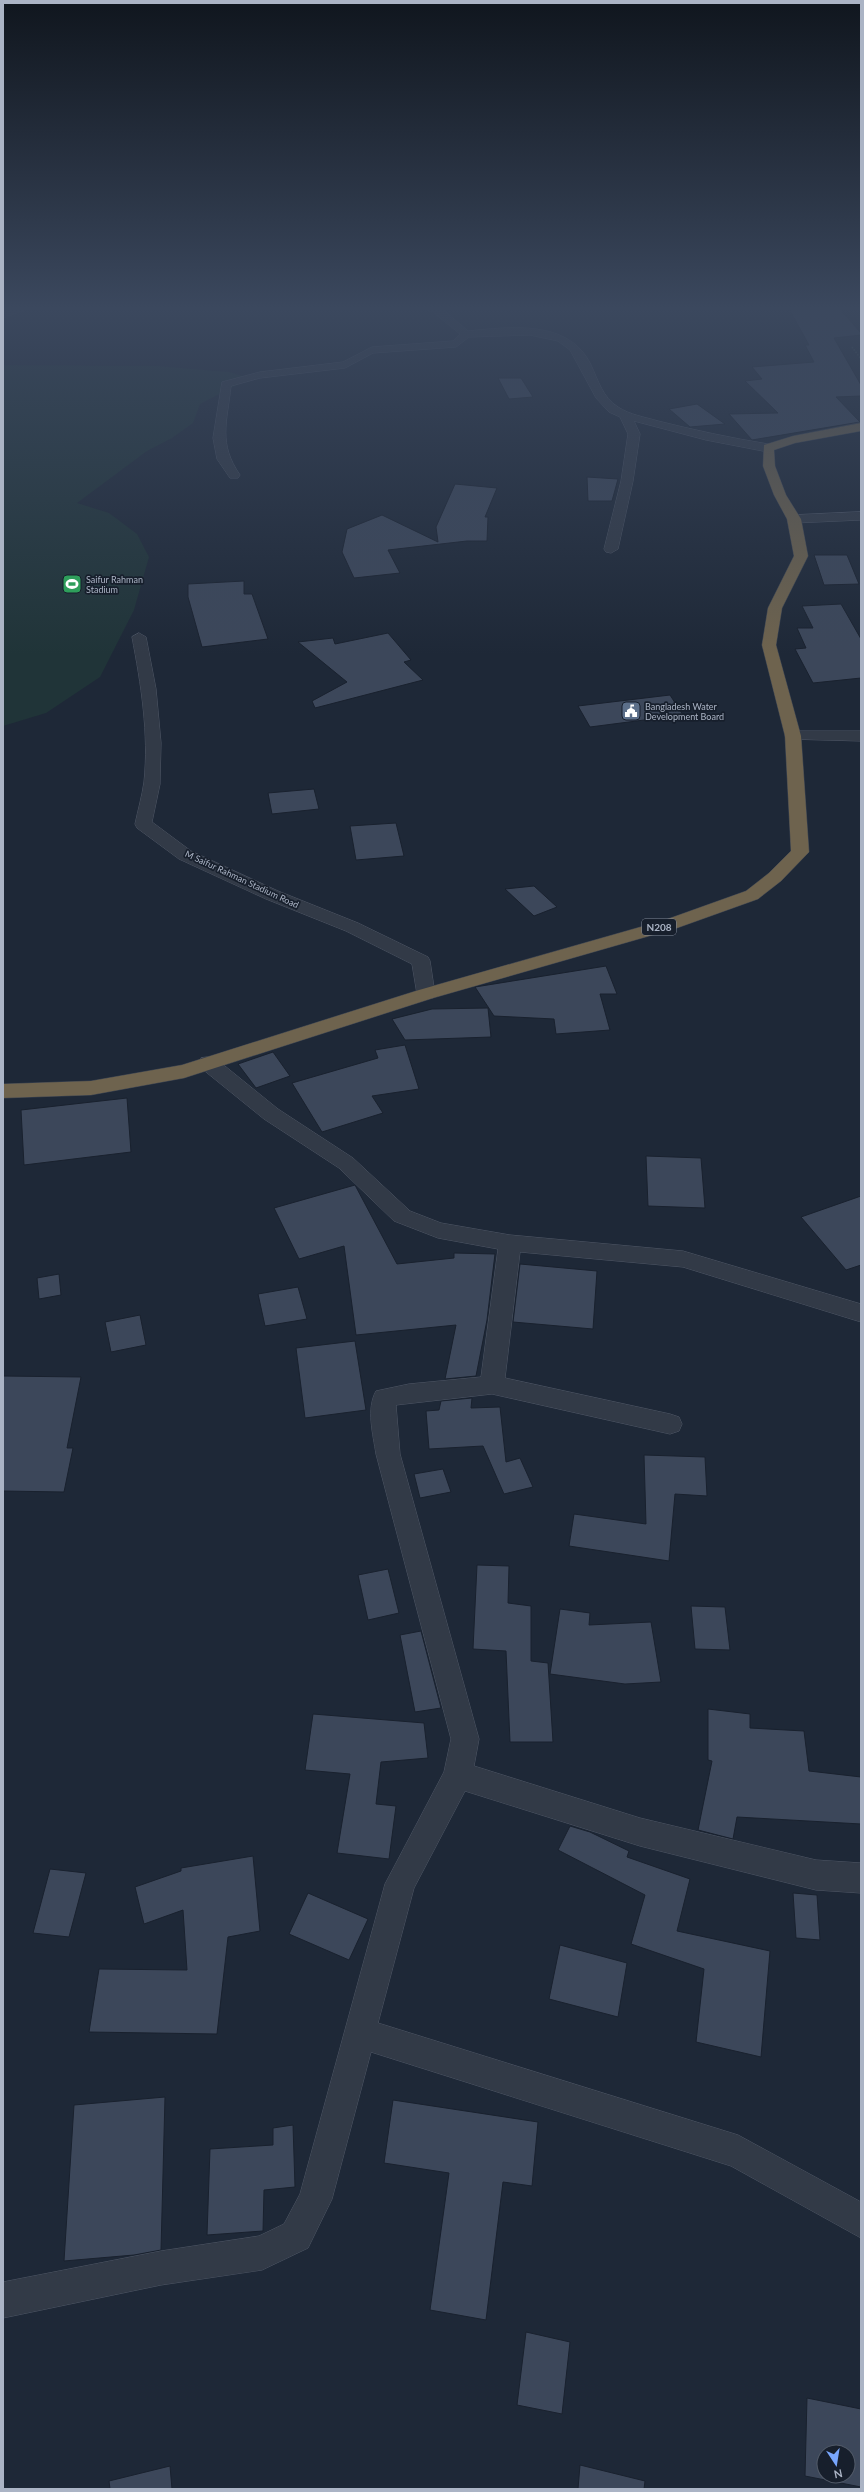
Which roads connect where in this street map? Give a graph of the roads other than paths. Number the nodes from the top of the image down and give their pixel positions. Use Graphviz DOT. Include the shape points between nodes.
graph roads {
  1 [pos="221,423"];
  2 [pos="629,423"];
  3 [pos="658,423"];
  4 [pos="861,427"];
  5 [pos="768,448"];
  6 [pos="234,475"];
  7 [pos="861,516"];
  8 [pos="794,519"];
  9 [pos="611,549"];
  10 [pos="138,637"];
  11 [pos="793,736"];
  12 [pos="861,736"];
  13 [pos="426,994"];
  14 [pos="208,1063"];
  15 [pos="3,1091"];
  16 [pos="510,1243"];
  17 [pos="861,1313"];
  18 [pos="492,1385"];
  19 [pos="670,1424"];
  20 [pos="458,1776"];
  21 [pos="861,1878"];
  22 [pos="360,2033"];
  23 [pos="861,2221"];
  24 [pos="3,2300"];
  1 -- 6 [label="street" via="219,438 223,459"];
  2 -- 9 [label="street" via="634,434 627,481"];
  3 -- 5 [label="street" via="704,436"];
  4 -- 5 [label="highway" via="792,440"];
  5 -- 8 [label="highway, N208" via="769,466 777,488"];
  7 -- 8 [label="street"];
  8 -- 11 [label="highway, N208" via="801,556 775,608 769,645"];
  10 -- 13 [label="street, M Saifur Rahman Stadium Road" via="145,665 152,722 152,779 143,824 186,854 272,895 352,926 421,962"];
  11 -- 12 [label="street"];
  11 -- 13 [label="highway, N208" via="800,852 776,877 752,895 671,924"];
  13 -- 14 [label="highway, N208"];
  14 -- 15 [label="highway, N208" via="184,1071 91,1088"];
  14 -- 16 [label="street" via="271,1114 346,1163 402,1216 438,1230"];
  16 -- 17 [label="street" via="683,1259"];
  16 -- 18 [label="street"];
  18 -- 19 [label="street"];
  18 -- 20 [label="street" via="384,1398 383,1416 388,1454 465,1739"];
  20 -- 21 [label="street" via="640,1832 816,1875"];
  20 -- 22 [label="street" via="400,1884"];
  22 -- 23 [label="street" via="738,2152"];
  22 -- 24 [label="street" via="315,2199 296,2236 262,2253 162,2268"];
}
